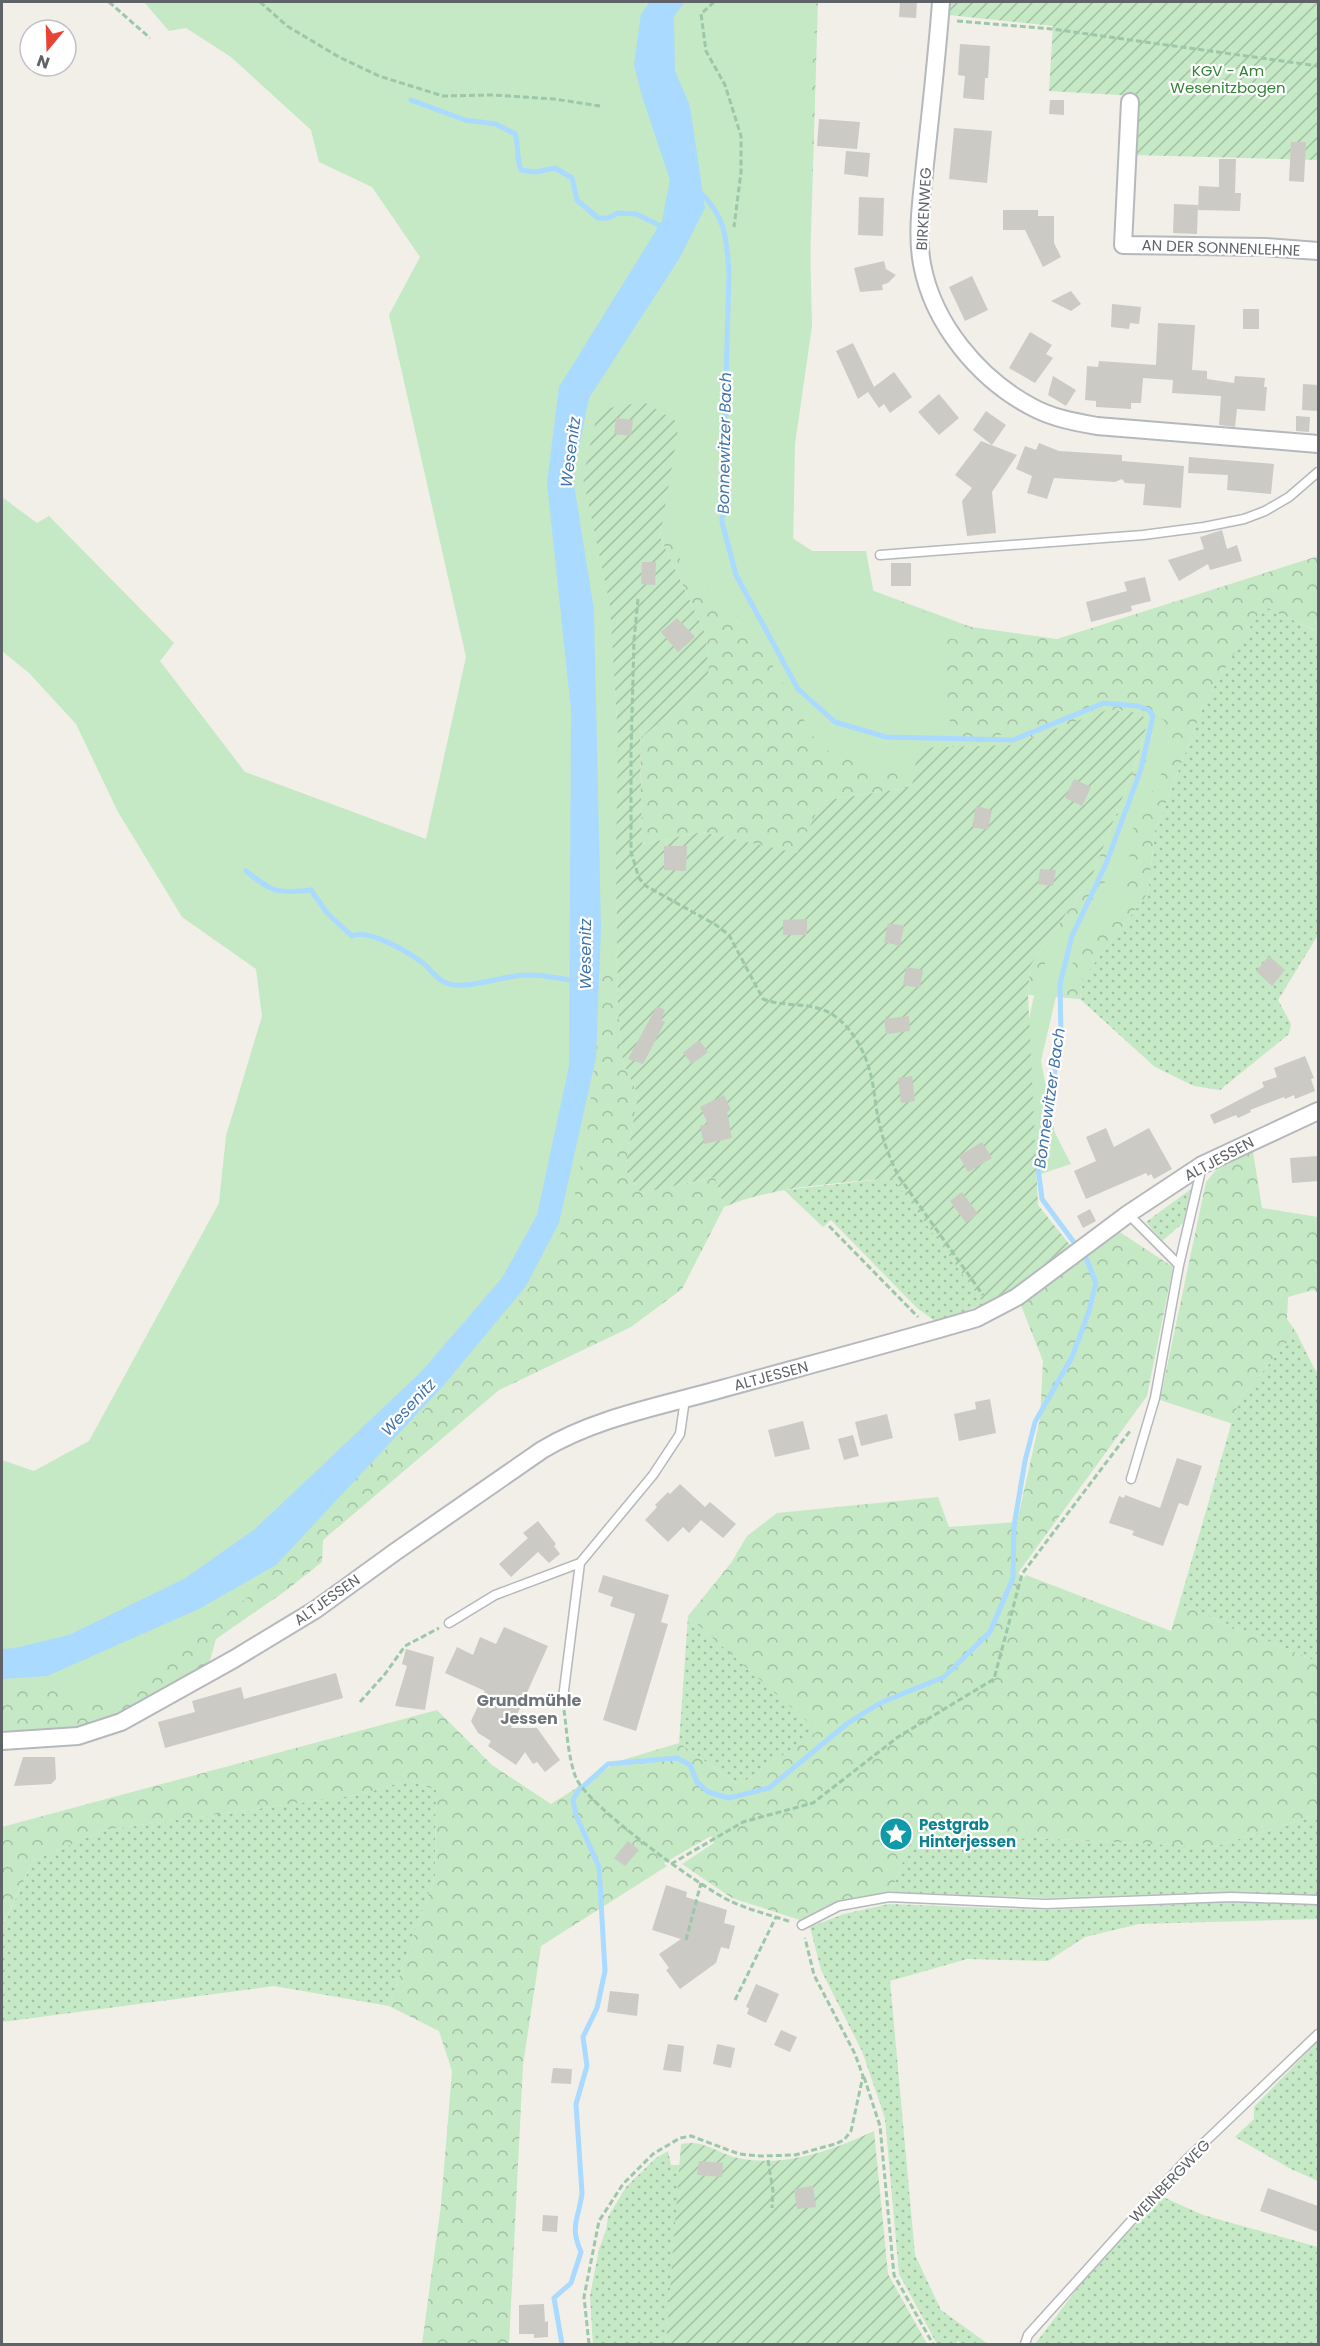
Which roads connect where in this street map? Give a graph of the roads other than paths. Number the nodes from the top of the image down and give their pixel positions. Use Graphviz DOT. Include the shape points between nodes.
graph roads {
  1 [pos="941,2"];
  2 [pos="1130,102"];
  3 [pos="1318,251"];
  4 [pos="1318,444"];
  5 [pos="1318,472"];
  6 [pos="880,555"];
  7 [pos="1318,1111"];
  8 [pos="1202,1165"];
  9 [pos="1128,1214"];
  10 [pos="1179,1265"];
  11 [pos="686,1399"];
  12 [pos="1131,1479"];
  13 [pos="580,1563"];
  14 [pos="449,1623"];
  15 [pos="563,1698"];
  16 [pos="2,1741"];
  17 [pos="1318,1900"];
  18 [pos="802,1925"];
  19 [pos="1318,2034"];
  20 [pos="1025,2344"];
  1 -- 4 [label="street, BIRKENWEG" via="923,188 922,262 936,308 963,350 1007,391 1033,408 1064,419 1097,426"];
  2 -- 3 [label="street, AN DER SONNENLEHNE" via="1123,245"];
  5 -- 6 [label="lane" via="1265,511 1204,527"];
  7 -- 8 [label="street, ALTJESSEN"];
  8 -- 9 [label="street, ALTJESSEN"];
  8 -- 10 [label="lane"];
  9 -- 10 [label="lane"];
  9 -- 11 [label="street, ALTJESSEN" via="1017,1297 976,1318"];
  10 -- 12 [label="lane" via="1155,1398"];
  11 -- 13 [label="lane" via="680,1434 653,1475"];
  11 -- 16 [label="street, ALTJESSEN" via="565,1436 315,1610 121,1722 78,1736"];
  13 -- 14 [label="lane" via="495,1595"];
  13 -- 15 [label="lane"];
  17 -- 18 [label="lane" via="1231,1897 1046,1904 889,1897 839,1906"];
  19 -- 20 [label="lane, WEINBERGWEG" via="1187,2159 1028,2335"];
}
